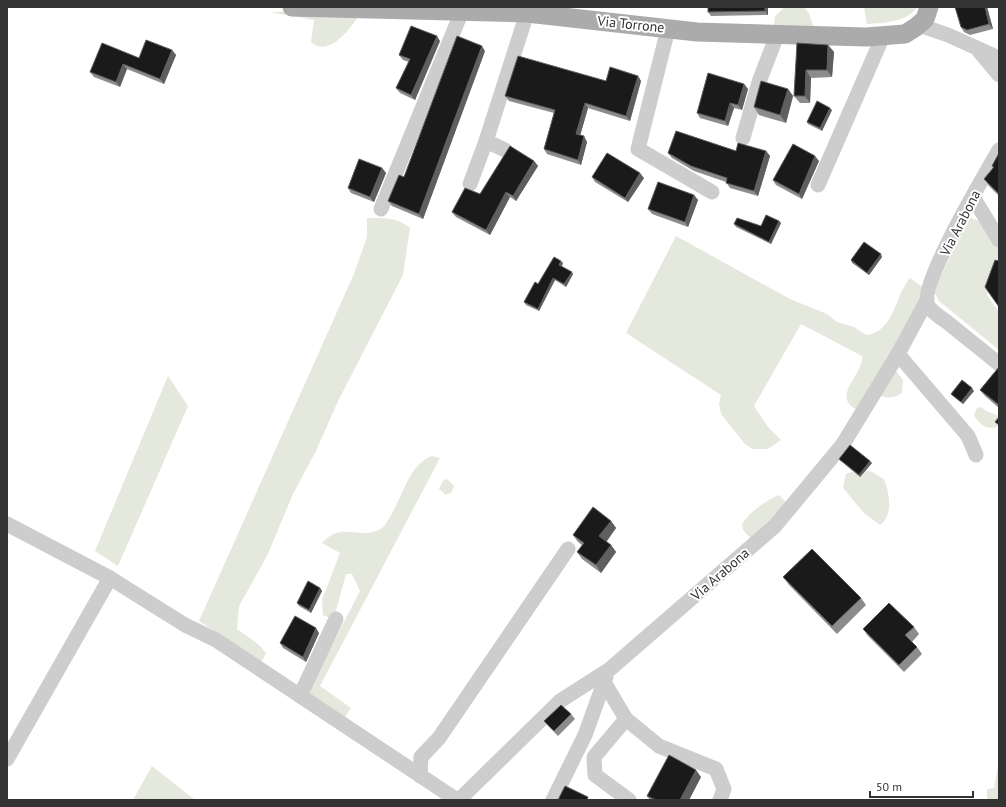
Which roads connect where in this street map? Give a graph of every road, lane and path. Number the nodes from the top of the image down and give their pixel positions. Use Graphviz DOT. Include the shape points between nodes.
graph roads {
  1 [pos="292,7"];
  2 [pos="308,7"];
  3 [pos="929,7"];
  4 [pos="462,11"];
  5 [pos="535,11"];
  6 [pos="919,25"];
  7 [pos="668,29"];
  8 [pos="777,35"];
  9 [pos="883,36"];
  10 [pos="976,47"];
  11 [pos="999,58"];
  12 [pos="999,75"];
  13 [pos="743,138"];
  14 [pos="486,141"];
  15 [pos="505,150"];
  16 [pos="999,150"];
  17 [pos="470,184"];
  18 [pos="818,185"];
  19 [pos="712,192"];
  20 [pos="973,197"];
  21 [pos="381,209"];
  22 [pos="999,240"];
  23 [pos="927,300"];
  24 [pos="898,354"];
  25 [pos="999,364"];
  26 [pos="976,454"];
  27 [pos="7,524"];
  28 [pos="568,549"];
  29 [pos="110,578"];
  30 [pos="336,619"];
  31 [pos="607,675"];
  32 [pos="300,696"];
  33 [pos="626,719"];
  34 [pos="7,759"];
  35 [pos="420,776"];
  36 [pos="458,800"];
  37 [pos="553,800"];
  38 [pos="629,800"];
  39 [pos="720,800"];
  1 -- 2 [label="main road, Via Torrone"];
  2 -- 4 [label="main road, Via Torrone"];
  3 -- 6 [label="main road" via="925,19"];
  4 -- 5 [label="main road, Via Torrone"];
  4 -- 21 [label="street"];
  5 -- 7 [label="main road, Via Torrone"];
  5 -- 14 [label="street"];
  6 -- 9 [label="main road, Via Torrone" via="905,34"];
  6 -- 10 [label="street"];
  7 -- 8 [label="main road, Via Torrone"];
  7 -- 19 [label="street" via="638,149"];
  8 -- 9 [label="main road, Via Torrone"];
  8 -- 13 [label="street" via="759,82"];
  9 -- 18 [label="street"];
  10 -- 11 [label="street"];
  10 -- 12 [label="street"];
  14 -- 15 [label="street"];
  14 -- 17 [label="street"];
  16 -- 20 [label="street, Via Arabona"];
  20 -- 22 [label="street"];
  20 -- 23 [label="street, Via Arabona" via="932,278"];
  23 -- 24 [label="street, Via Arabona"];
  23 -- 25 [label="street" via="928,306 938,316"];
  24 -- 26 [label="street" via="968,436"];
  24 -- 31 [label="street, Via Arabona" via="843,444 775,526"];
  27 -- 29 [label="street"];
  28 -- 35 [label="street" via="439,738 421,757"];
  29 -- 32 [label="street" via="185,625 216,640"];
  29 -- 34 [label="street"];
  30 -- 32 [label="street"];
  31 -- 33 [label="street"];
  31 -- 36 [label="street, Via Arabona" via="560,701"];
  31 -- 37 [label="street" via="585,735"];
  32 -- 35 [label="street"];
  33 -- 38 [label="street" via="594,757 595,775"];
  33 -- 39 [label="street" via="659,746 716,769 724,790"];
  35 -- 36 [label="street"];
}
